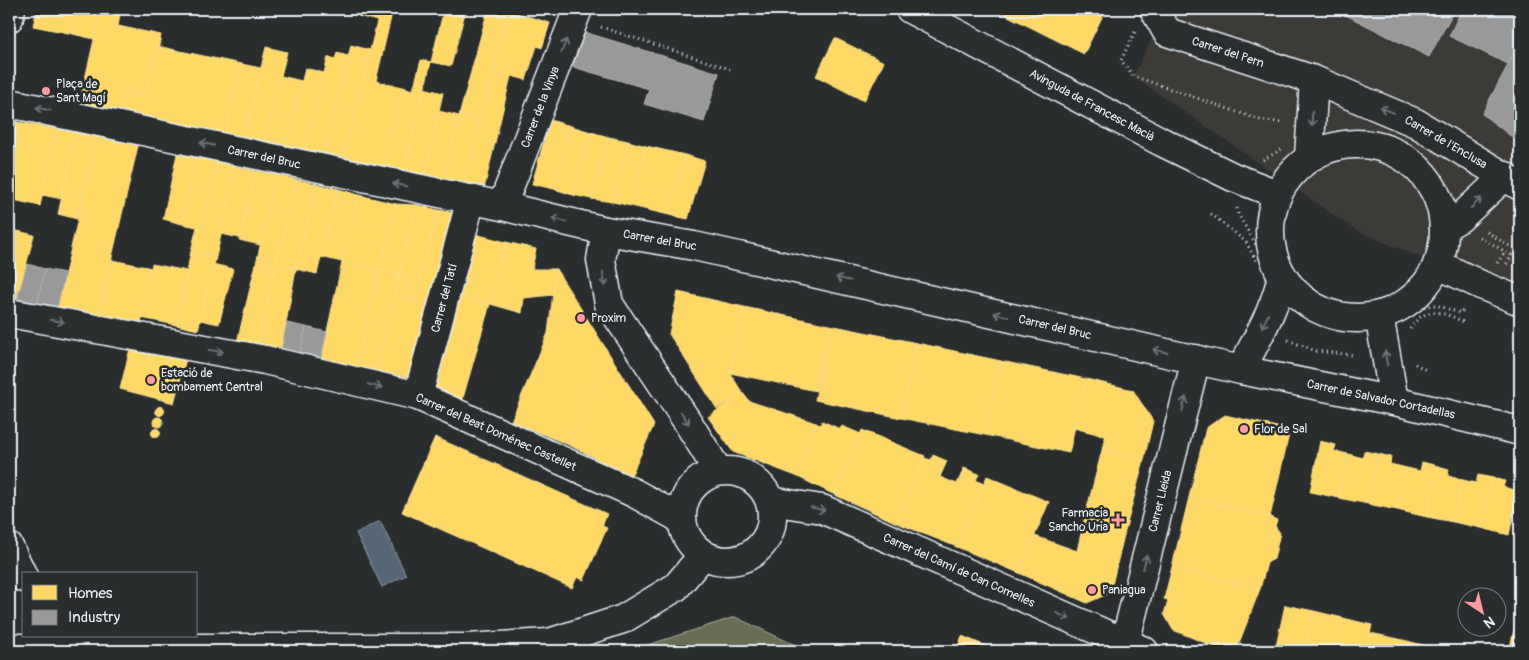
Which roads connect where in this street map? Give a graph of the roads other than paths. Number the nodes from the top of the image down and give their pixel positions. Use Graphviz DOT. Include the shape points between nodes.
graph roads {
  1 [pos="11,9"];
  2 [pos="910,9"];
  3 [pos="570,12"];
  4 [pos="1146,17"];
  5 [pos="9,18"];
  6 [pos="1314,80"];
  7 [pos="9,102"];
  8 [pos="1310,150"];
  9 [pos="1512,181"];
  10 [pos="1277,194"];
  11 [pos="471,199"];
  12 [pos="502,206"];
  13 [pos="1452,222"];
  14 [pos="606,231"];
  15 [pos="1437,264"];
  16 [pos="1273,276"];
  17 [pos="1520,301"];
  18 [pos="9,312"];
  19 [pos="1380,321"];
  20 [pos="1196,359"];
  21 [pos="1241,370"];
  22 [pos="418,396"];
  23 [pos="1394,401"];
  24 [pos="1520,431"];
  25 [pos="718,471"];
  26 [pos="770,501"];
  27 [pos="681,519"];
  28 [pos="9,547"];
  29 [pos="703,555"];
  30 [pos="22,574"];
  31 [pos="52,642"];
  32 [pos="1134,647"];
  33 [pos="10,648"];
  1 -- 5 [label="street"];
  2 -- 10 [label="street, Avinguda de Francesc Macià" via="1162,142 1233,177"];
  12 -- 3 [label="street, Carrer de la Vinya, one-way"];
  4 -- 6 [label="street, Carrer del Pern" via="1167,32"];
  6 -- 8 [label="street, one-way"];
  9 -- 6 [label="street, Carrer de l'Enclusa, one-way" via="1416,122"];
  11 -- 7 [label="street, Carrer del Bruc, one-way"];
  8 -- 10 [label="street"];
  8 -- 13 [label="street" via="1360,144 1385,148 1408,160 1427,178"];
  13 -- 9 [label="street, one-way"];
  10 -- 16 [label="street" via="1270,222"];
  11 -- 12 [label="street, Carrer del Bruc"];
  11 -- 22 [label="street, Carrer del Tatí"];
  14 -- 12 [label="street, Carrer del Bruc, one-way"];
  13 -- 15 [label="street"];
  20 -- 14 [label="street, Carrer del Bruc, one-way" via="694,246"];
  14 -- 25 [label="street, one-way" via="601,260 609,304"];
  15 -- 17 [label="street"];
  15 -- 19 [label="street" via="1417,293"];
  16 -- 19 [label="street" via="1313,307 1334,315"];
  16 -- 21 [label="street, one-way"];
  18 -- 22 [label="street, Carrer del Beat Doménec Castellet, one-way" via="265,360"];
  23 -- 19 [label="street, one-way"];
  20 -- 21 [label="street, Carrer del Bruc"];
  32 -- 20 [label="street, Carrer Lleida, one-way"];
  21 -- 23 [label="street, Carrer de Salvador Cortadellas"];
  22 -- 27 [label="street, Carrer del Beat Doménec Castellet" via="634,494"];
  23 -- 24 [label="street, Carrer de Salvador Cortadellas"];
  25 -- 26 [label="street" via="734,471 749,476 762,487"];
  25 -- 27 [label="street" via="702,477 690,488 683,503"];
  26 -- 29 [label="street" via="770,529 755,552 729,562"];
  26 -- 32 [label="street, Carrer del Camí de Can Comelles, one-way" via="822,509"];
  27 -- 29 [label="street" via="688,540"];
  28 -- 30 [label="street"];
  29 -- 31 [label="street" via="676,588 623,619 548,643 467,648"];
  31 -- 33 [label="street"];
}
